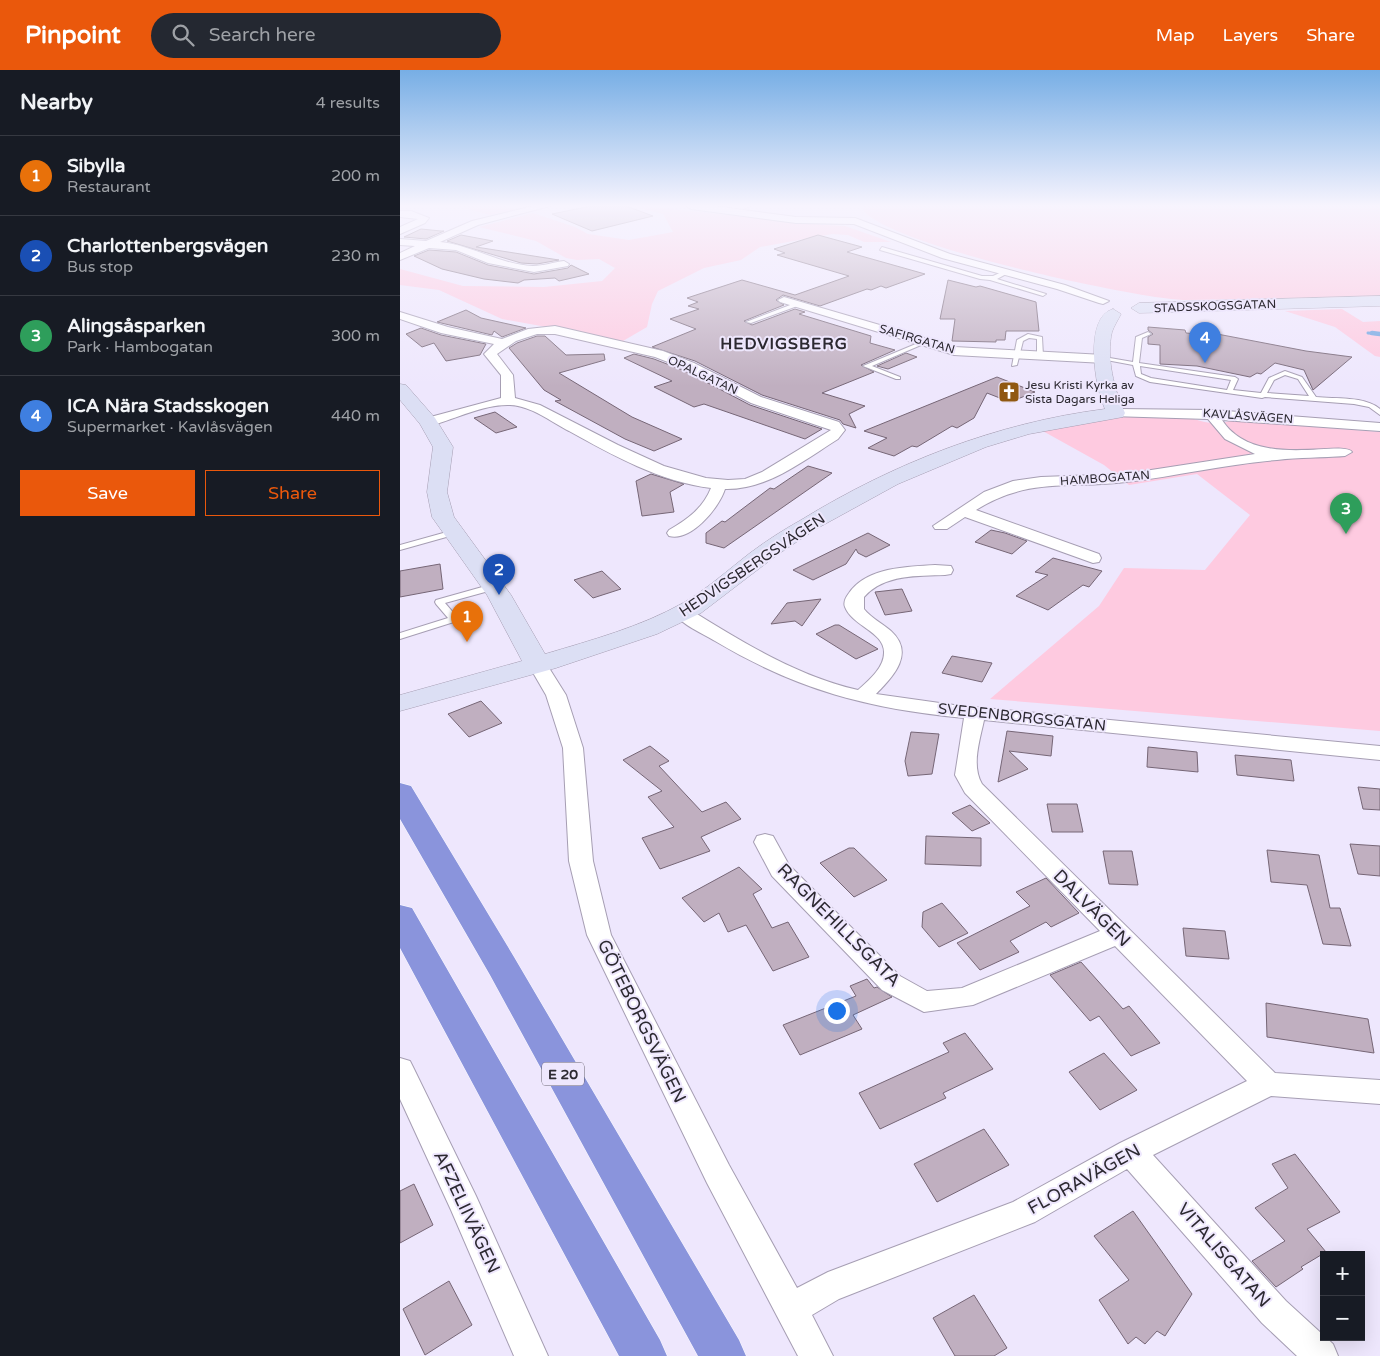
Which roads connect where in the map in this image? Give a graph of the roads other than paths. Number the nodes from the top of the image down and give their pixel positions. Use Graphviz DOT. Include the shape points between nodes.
graph roads {
  1 [pos="518,266"];
  2 [pos="552,266"];
  3 [pos="941,266"];
  4 [pos="986,266"];
  5 [pos="1006,272"];
  6 [pos="992,278"];
  7 [pos="1043,294"];
  8 [pos="1380,301"];
  9 [pos="791,302"];
  10 [pos="1115,304"];
  11 [pos="400,315"];
  12 [pos="749,322"];
  13 [pos="1148,334"];
  14 [pos="501,342"];
  15 [pos="925,342"];
  16 [pos="1040,356"];
  17 [pos="1104,359"];
  18 [pos="1015,360"];
  19 [pos="1137,363"];
  20 [pos="898,378"];
  21 [pos="1229,392"];
  22 [pos="1262,396"];
  23 [pos="403,398"];
  24 [pos="508,400"];
  25 [pos="1315,400"];
  26 [pos="1380,404"];
  27 [pos="1371,405"];
  28 [pos="1116,413"];
  29 [pos="1380,413"];
  30 [pos="1213,414"];
  31 [pos="428,422"];
  32 [pos="1380,426"];
  33 [pos="1345,452"];
  34 [pos="1278,455"];
  35 [pos="719,486"];
  36 [pos="963,512"];
  37 [pos="941,526"];
  38 [pos="454,532"];
  39 [pos="675,533"];
  40 [pos="400,548"];
  41 [pos="1093,558"];
  42 [pos="945,570"];
  43 [pos="493,587"];
  44 [pos="683,613"];
  45 [pos="400,636"];
  46 [pos="537,664"];
  47 [pos="862,697"];
  48 [pos="400,703"];
  49 [pos="975,712"];
  50 [pos="1380,753"];
  51 [pos="400,793"];
  52 [pos="765,842"];
  53 [pos="400,917"];
  54 [pos="1118,934"];
  55 [pos="400,1069"];
  56 [pos="1268,1084"];
  57 [pos="1380,1092"];
  58 [pos="1130,1152"];
  59 [pos="792,1308"];
  60 [pos="531,1356"];
  61 [pos="644,1356"];
  62 [pos="723,1356"];
  63 [pos="816,1356"];
  64 [pos="1321,1356"];
  1 -- 2 [label="street" via="534,269"];
  3 -- 6 [label="lane"];
  4 -- 5 [label="street"];
  5 -- 6 [label="lane"];
  5 -- 10 [label="street"];
  6 -- 7 [label="lane"];
  8 -- 10 [label="street, STADSSKOGSGATAN" via="1139,308 1132,314"];
  9 -- 12 [label="lane"];
  9 -- 15 [label="street, SAFIRGATAN"];
  10 -- 17 [label="street" via="1104,332"];
  11 -- 14 [label="street" via="446,330"];
  13 -- 19 [label="lane" via="1140,337 1138,342"];
  14 -- 24 [label="street" via="490,354 507,375"];
  14 -- 35 [label="street, OPALGATAN" via="542,330 643,350 690,366 756,400 834,425 838,430 834,436 761,478"];
  15 -- 18 [label="street, SAFIRGATAN" via="954,351"];
  15 -- 20 [label="lane" via="866,366"];
  16 -- 17 [label="street, SAFIRGATAN"];
  16 -- 18 [label="street, SAFIRGATAN"];
  16 -- 18 [label="lane" via="1040,338 1033,336 1020,340"];
  17 -- 19 [label="lane"];
  17 -- 28 [label="street" via="1106,394"];
  19 -- 21 [label="lane" via="1138,376 1143,378"];
  19 -- 21 [label="lane" via="1235,379"];
  21 -- 22 [label="lane"];
  22 -- 25 [label="lane"];
  22 -- 25 [label="lane" via="1271,379 1285,374 1300,378"];
  23 -- 31 [label="street"];
  24 -- 31 [label="street, OPALGATAN"];
  24 -- 35 [label="street, OPALGATAN" via="533,405 621,452 702,483"];
  25 -- 27 [label="lane"];
  26 -- 27 [label="lane"];
  27 -- 29 [label="lane"];
  28 -- 30 [label="street, KAVLÅSVÄGEN"];
  28 -- 44 [label="street, HEDVIGSBERGSVÄGEN" via="1081,416 1018,429 890,481 804,528"];
  30 -- 32 [label="street, KAVLÅSVÄGEN"];
  30 -- 34 [label="street" via="1223,432 1249,446"];
  31 -- 38 [label="street" via="443,447 437,492 443,517"];
  33 -- 34 [label="street"];
  34 -- 36 [label="street, HAMBOGATAN" via="1125,478 1013,486 989,495"];
  35 -- 39 [label="street" via="716,499 706,512"];
  36 -- 37 [label="street, HAMBOGATAN"];
  36 -- 41 [label="street"];
  38 -- 40 [label="lane"];
  38 -- 43 [label="street"];
  42 -- 47 [label="street" via="904,572 860,588 854,607 859,616 889,640 894,654 885,671"];
  43 -- 45 [label="lane" via="438,602 454,619"];
  43 -- 46 [label="street"];
  44 -- 46 [label="street, HEDVIGSBERGSVÄGEN" via="643,632"];
  44 -- 47 [label="street, SVEDENBORGSGATAN" via="761,659 822,686"];
  46 -- 48 [label="street, HEDVIGSBERGSVÄGEN"];
  46 -- 59 [label="street, GÖTEBORGSVÄGEN" via="556,695 573,748 581,861 599,935 718,1174"];
  47 -- 49 [label="street, SVEDENBORGSGATAN"];
  49 -- 50 [label="street, SVEDENBORGSGATAN"];
  49 -- 54 [label="street, DALVÄGEN" via="966,764 966,775 973,788"];
  51 -- 62 [label="highway, E 20"];
  52 -- 54 [label="street, RAGNEHILLSGATA" via="780,870 884,976 924,1002 964,998"];
  53 -- 61 [label="highway"];
  54 -- 56 [label="street, DALVÄGEN"];
  55 -- 60 [label="street, AFZELIIVÄGEN" via="466,1206"];
  56 -- 57 [label="street"];
  56 -- 58 [label="street, FLORAVÄGEN"];
  58 -- 59 [label="street, FLORAVÄGEN" via="1024,1212 828,1288"];
  58 -- 64 [label="street, VITALISGATAN" via="1274,1312"];
  59 -- 63 [label="street, GÖTEBORGSVÄGEN"];
}
